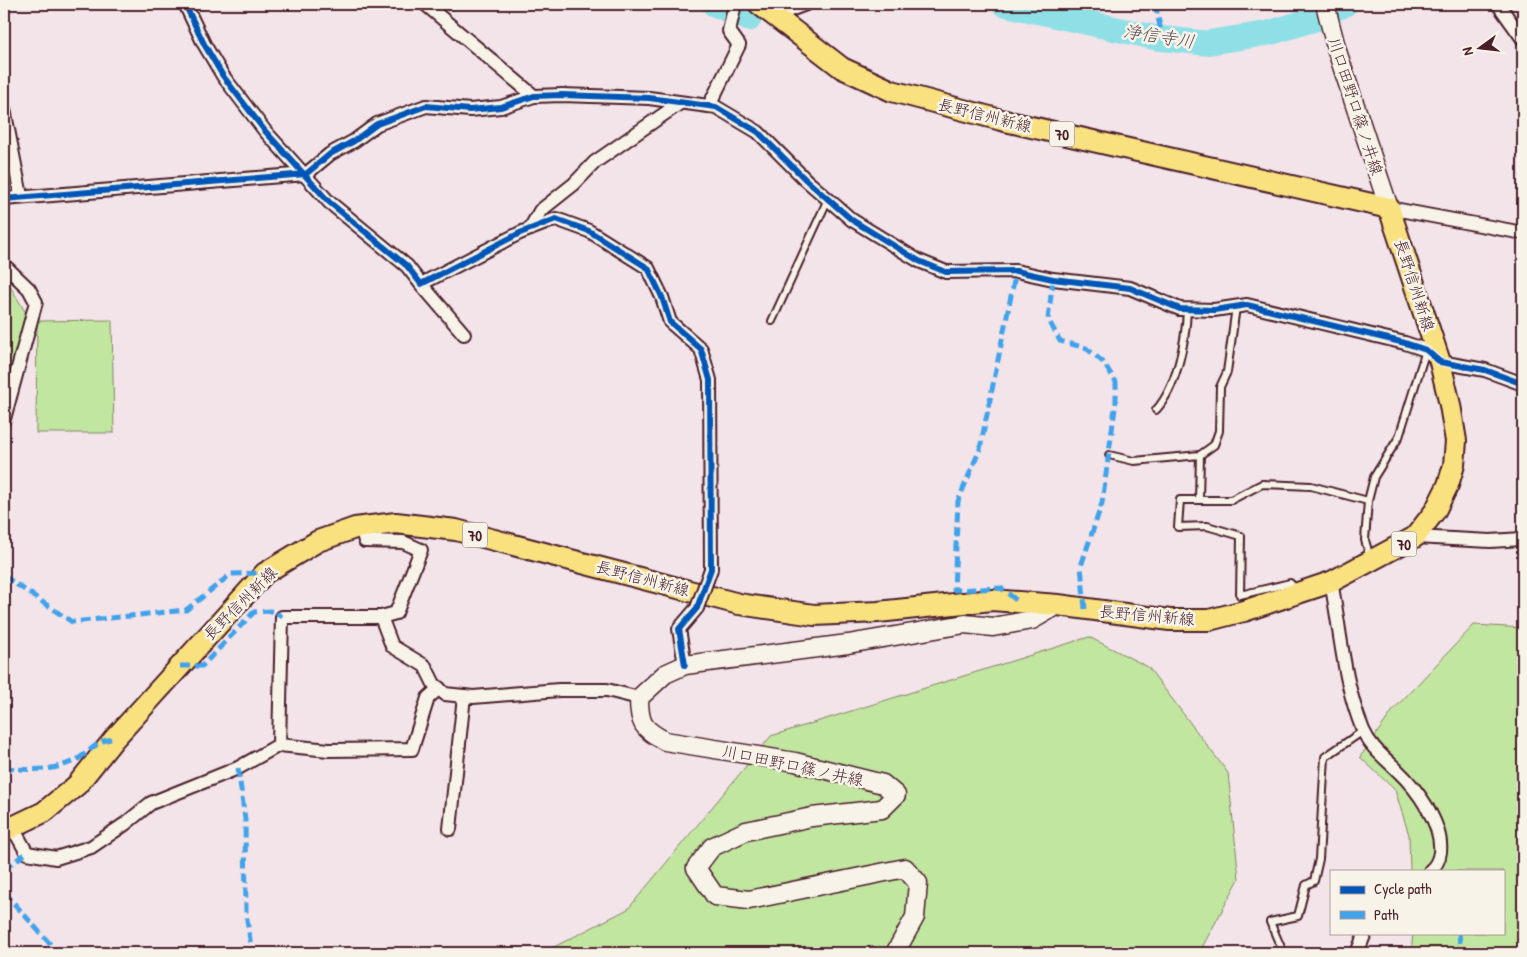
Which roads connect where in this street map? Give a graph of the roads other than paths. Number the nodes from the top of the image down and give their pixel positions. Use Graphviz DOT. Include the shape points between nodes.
graph roads {
  1 [pos="185,4"];
  2 [pos="425,4"];
  3 [pos="735,4"];
  4 [pos="806,4"];
  5 [pos="1326,4"];
  6 [pos="1498,4"];
  7 [pos="766,10"];
  8 [pos="1523,39"];
  9 [pos="534,96"];
  10 [pos="680,103"];
  11 [pos="708,106"];
  12 [pos="4,109"];
  13 [pos="306,174"];
  14 [pos="21,196"];
  15 [pos="4,199"];
  16 [pos="828,199"];
  17 [pos="1389,208"];
  18 [pos="530,229"];
  19 [pos="1523,233"];
  20 [pos="4,265"];
  21 [pos="421,284"];
  22 [pos="1236,307"];
  23 [pos="1187,309"];
  24 [pos="772,321"];
  25 [pos="464,334"];
  26 [pos="1433,356"];
  27 [pos="1523,384"];
  28 [pos="1156,410"];
  29 [pos="4,419"];
  30 [pos="1110,455"];
  31 [pos="1200,455"];
  32 [pos="1199,500"];
  33 [pos="1368,501"];
  34 [pos="361,528"];
  35 [pos="1416,537"];
  36 [pos="1523,540"];
  37 [pos="1371,561"];
  38 [pos="1331,582"];
  39 [pos="1299,593"];
  40 [pos="1058,605"];
  41 [pos="381,617"];
  42 [pos="685,665"];
  43 [pos="439,688"];
  44 [pos="464,696"];
  45 [pos="640,698"];
  46 [pos="1363,731"];
  47 [pos="279,745"];
  48 [pos="8,829"];
  49 [pos="450,829"];
  50 [pos="1431,870"];
  51 [pos="1365,934"];
  52 [pos="895,953"];
  53 [pos="1286,953"];
  54 [pos="1357,953"];
  1 -- 13 [label="street" via="223,76 265,131"];
  2 -- 9 [label="street"];
  3 -- 11 [label="street" via="730,32 738,45"];
  4 -- 7 [label="street"];
  5 -- 17 [label="main road, 川口田野口篠ノ井線" via="1337,51"];
  6 -- 8 [label="street"];
  7 -- 17 [label="main road, 長野信州新線 / 70" via="842,68 892,91 1005,121"];
  9 -- 10 [label="street" via="596,95"];
  9 -- 13 [label="street" via="501,107 470,110 426,106 404,112 377,124 330,154"];
  10 -- 11 [label="street"];
  10 -- 18 [label="street" via="595,162 540,211"];
  11 -- 16 [label="street" via="716,107 758,132"];
  12 -- 14 [label="street"];
  13 -- 14 [label="street"];
  13 -- 21 [label="street" via="329,202 407,266"];
  14 -- 15 [label="street"];
  16 -- 23 [label="street" via="860,225 918,261 946,272 1016,271 1130,288"];
  16 -- 24 [label="lane"];
  17 -- 19 [label="street"];
  17 -- 26 [label="main road, 長野信州新線 / 70"];
  18 -- 21 [label="street"];
  18 -- 42 [label="street, bridge" via="556,219 589,231 635,258 648,268 670,322 701,349 710,380 711,569 697,608 680,629"];
  20 -- 29 [label="street" via="29,289 36,302"];
  21 -- 25 [label="street"];
  22 -- 23 [label="street"];
  22 -- 26 [label="street" via="1247,306 1366,332"];
  22 -- 31 [label="lane" via="1227,372 1220,387 1219,431 1214,445"];
  23 -- 28 [label="lane" via="1186,336 1178,363 1164,401"];
  26 -- 27 [label="street"];
  26 -- 33 [label="lane" via="1395,448 1374,477"];
  26 -- 35 [label="main road, 長野信州新線 / 70" via="1450,405 1456,441 1454,466 1435,511"];
  30 -- 31 [label="lane" via="1134,461"];
  31 -- 32 [label="lane"];
  32 -- 33 [label="lane" via="1231,500 1262,484 1311,486"];
  32 -- 39 [label="lane" via="1180,500 1178,527 1207,526 1241,536 1240,595 1290,583"];
  33 -- 37 [label="lane" via="1365,540"];
  34 -- 40 [label="main road, 長野信州新線 / 70" via="396,523 456,530 739,604 790,613 842,615 992,600"];
  34 -- 41 [label="street" via="365,540 403,542 421,550 396,613"];
  34 -- 48 [label="main road, 長野信州新線 / 70" via="318,541 266,573 114,739 77,785 44,812"];
  35 -- 36 [label="street" via="1490,542"];
  35 -- 37 [label="main road, 長野信州新線 / 70"];
  37 -- 38 [label="main road, 長野信州新線 / 70"];
  38 -- 39 [label="main road, 長野信州新線 / 70"];
  38 -- 46 [label="street" via="1344,672"];
  39 -- 40 [label="main road, 長野信州新線 / 70" via="1209,620 1170,620"];
  40 -- 42 [label="main road" via="1032,620 993,627 965,624 848,644"];
  41 -- 43 [label="street" via="392,646 425,666"];
  41 -- 47 [label="street" via="282,617"];
  42 -- 45 [label="main road" via="665,674"];
  43 -- 44 [label="street" via="445,694"];
  43 -- 47 [label="street" via="428,698 412,749 329,750"];
  44 -- 45 [label="street" via="607,690"];
  44 -- 49 [label="street"];
  45 -- 52 [label="main road, 川口田野口篠ノ井線" via="640,712 646,730 665,741 795,762 883,784 896,795 882,809 812,817 746,831 712,847 696,868 715,896 749,900 905,868 918,883 915,917"];
  46 -- 50 [label="street" via="1373,748 1400,772 1432,816 1441,845 1439,858"];
  46 -- 53 [label="lane" via="1325,757 1319,858 1314,880 1306,885 1298,916 1270,922"];
  47 -- 48 [label="street" via="238,768 150,803 91,847 56,858 27,853"];
  51 -- 54 [label="street"];
}
